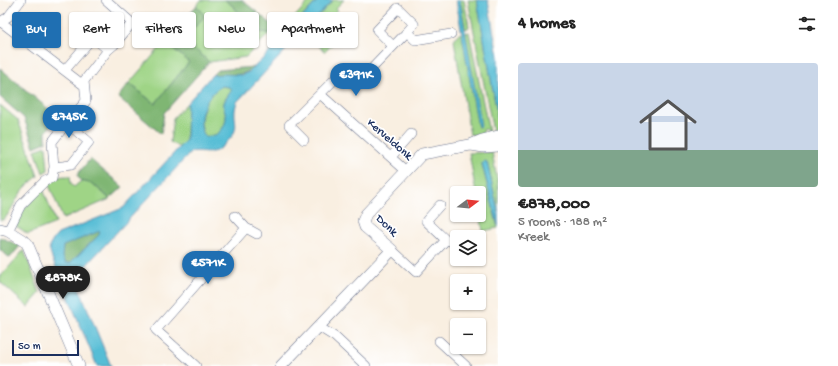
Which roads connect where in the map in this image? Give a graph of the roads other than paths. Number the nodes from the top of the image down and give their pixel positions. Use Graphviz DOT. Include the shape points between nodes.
graph roads {
  1 [pos="21,0"];
  2 [pos="107,0"];
  3 [pos="1,22"];
  4 [pos="407,32"];
  5 [pos="451,34"];
  6 [pos="394,46"];
  7 [pos="108,50"];
  8 [pos="65,70"];
  9 [pos="84,82"];
  10 [pos="320,94"];
  11 [pos="67,123"];
  12 [pos="411,134"];
  13 [pos="498,136"];
  14 [pos="304,140"];
  15 [pos="470,145"];
  16 [pos="498,146"];
  17 [pos="391,157"];
  18 [pos="54,168"];
  19 [pos="406,171"];
  20 [pos="440,205"];
  21 [pos="235,216"];
  22 [pos="246,228"];
  23 [pos="4,230"];
  24 [pos="257,234"];
  25 [pos="446,240"];
  26 [pos="450,241"];
  27 [pos="392,250"];
  28 [pos="319,327"];
  29 [pos="440,341"];
  30 [pos="465,365"];
  31 [pos="79,366"];
  32 [pos="196,366"];
  33 [pos="281,366"];
  34 [pos="366,366"];
  1 -- 3 [label="street"];
  2 -- 7 [label="street" via="132,23"];
  3 -- 8 [label="street"];
  4 -- 5 [label="street" via="415,40"];
  4 -- 6 [label="street"];
  4 -- 6 [label="street" via="414,24 398,8 377,30"];
  6 -- 10 [label="street" via="355,86 341,73"];
  7 -- 8 [label="street" via="93,37"];
  7 -- 9 [label="street"];
  8 -- 9 [label="street" via="82,84"];
  9 -- 11 [label="street" via="86,101"];
  10 -- 14 [label="street" via="289,125"];
  10 -- 17 [label="street, Kerveldonk"];
  11 -- 18 [label="street" via="52,142"];
  11 -- 18 [label="street" via="90,142 71,165"];
  12 -- 17 [label="street"];
  13 -- 15 [label="street, Donk"];
  15 -- 16 [label="street, Donk"];
  15 -- 19 [label="street, Donk" via="422,154"];
  17 -- 19 [label="street, Kerveldonk"];
  18 -- 23 [label="street" via="52,178 45,181 21,205"];
  19 -- 27 [label="street, Donk" via="366,214 363,221 365,227"];
  20 -- 25 [label="street" via="426,221"];
  21 -- 22 [label="street"];
  22 -- 24 [label="street"];
  22 -- 32 [label="street" via="156,330"];
  23 -- 31 [label="street" via="27,243"];
  25 -- 26 [label="street"];
  25 -- 27 [label="street" via="416,272"];
  27 -- 28 [label="street, Donk"];
  28 -- 33 [label="street, Donk"];
  28 -- 34 [label="street" via="335,336"];
  29 -- 30 [label="street"];
}
